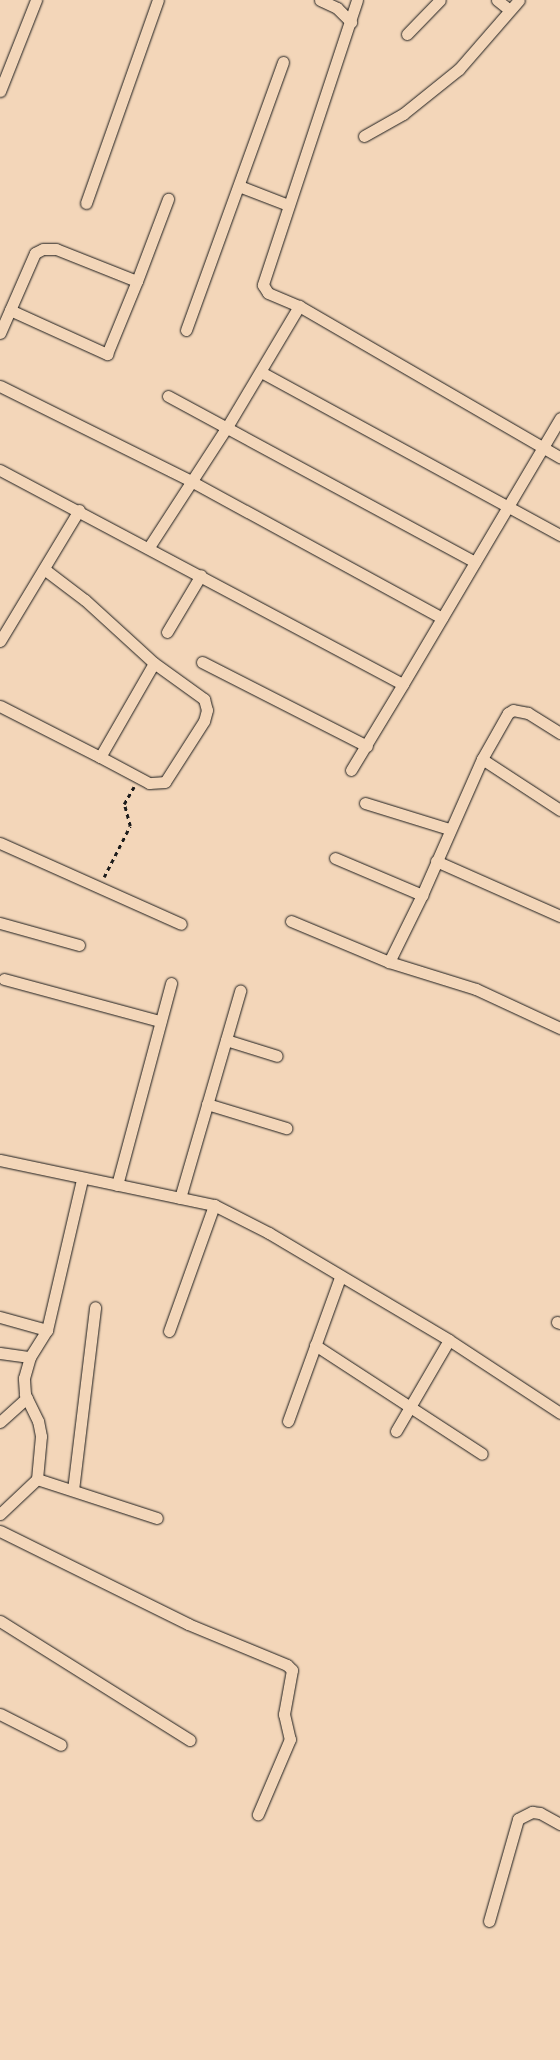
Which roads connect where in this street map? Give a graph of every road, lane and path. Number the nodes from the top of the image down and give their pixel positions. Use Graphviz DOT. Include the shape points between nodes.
graph roads {
  1 [pos="36,0"];
  2 [pos="158,0"];
  3 [pos="320,0"];
  4 [pos="357,0"];
  5 [pos="440,0"];
  6 [pos="496,0"];
  7 [pos="518,0"];
  8 [pos="510,10"];
  9 [pos="351,22"];
  10 [pos="408,34"];
  11 [pos="283,62"];
  12 [pos="0,91"];
  13 [pos="364,136"];
  14 [pos="239,186"];
  15 [pos="168,200"];
  16 [pos="86,203"];
  17 [pos="288,206"];
  18 [pos="137,281"];
  19 [pos="299,306"];
  20 [pos="10,310"];
  21 [pos="186,330"];
  22 [pos="0,333"];
  23 [pos="261,372"];
  24 [pos="0,386"];
  25 [pos="168,396"];
  26 [pos="560,418"];
  27 [pos="227,427"];
  28 [pos="542,447"];
  29 [pos="560,457"];
  30 [pos="0,470"];
  31 [pos="190,480"];
  32 [pos="507,507"];
  33 [pos="79,510"];
  34 [pos="560,535"];
  35 [pos="149,547"];
  36 [pos="475,562"];
  37 [pos="44,569"];
  38 [pos="201,575"];
  39 [pos="442,618"];
  40 [pos="168,632"];
  41 [pos="0,641"];
  42 [pos="202,662"];
  43 [pos="154,663"];
  44 [pos="403,684"];
  45 [pos="0,706"];
  46 [pos="560,733"];
  47 [pos="367,746"];
  48 [pos="100,757"];
  49 [pos="482,759"];
  50 [pos="351,770"];
  51 [pos="140,778"];
  52 [pos="366,803"];
  53 [pos="560,810"];
  54 [pos="449,829"];
  55 [pos="0,843"];
  56 [pos="335,858"];
  57 [pos="436,860"];
  58 [pos="98,887"];
  59 [pos="422,895"];
  60 [pos="560,916"];
  61 [pos="291,921"];
  62 [pos="0,923"];
  63 [pos="181,924"];
  64 [pos="79,944"];
  65 [pos="388,962"];
  66 [pos="4,979"];
  67 [pos="171,982"];
  68 [pos="240,991"];
  69 [pos="160,1021"];
  70 [pos="560,1028"];
  71 [pos="226,1040"];
  72 [pos="277,1056"];
  73 [pos="207,1104"];
  74 [pos="286,1128"];
  75 [pos="0,1160"];
  76 [pos="82,1178"];
  77 [pos="116,1185"];
  78 [pos="180,1198"];
  79 [pos="214,1205"];
  80 [pos="340,1277"];
  81 [pos="95,1307"];
  82 [pos="0,1317"];
  83 [pos="47,1330"];
  84 [pos="169,1332"];
  85 [pos="449,1340"];
  86 [pos="315,1345"];
  87 [pos="0,1353"];
  88 [pos="30,1357"];
  89 [pos="27,1398"];
  90 [pos="411,1407"];
  91 [pos="560,1413"];
  92 [pos="288,1421"];
  93 [pos="0,1422"];
  94 [pos="396,1431"];
  95 [pos="482,1454"];
  96 [pos="37,1479"];
  97 [pos="73,1490"];
  98 [pos="0,1514"];
  99 [pos="157,1518"];
  100 [pos="0,1531"];
  101 [pos="0,1621"];
  102 [pos="0,1714"];
  103 [pos="190,1740"];
  104 [pos="61,1745"];
  105 [pos="258,1814"];
  106 [pos="560,1824"];
  107 [pos="489,1921"];
  1 -- 12 [label="street"];
  2 -- 16 [label="street"];
  3 -- 9 [label="street" via="337,8"];
  4 -- 9 [label="street"];
  5 -- 10 [label="street"];
  6 -- 8 [label="street"];
  7 -- 8 [label="street"];
  8 -- 13 [label="street" via="458,69 431,93"];
  9 -- 17 [label="street"];
  11 -- 14 [label="street"];
  14 -- 17 [label="street"];
  14 -- 21 [label="street"];
  15 -- 18 [label="street"];
  17 -- 19 [label="street" via="263,286 268,293"];
  18 -- 20 [label="street" via="56,249 43,249 35,253"];
  18 -- 20 [label="street" via="107,354"];
  19 -- 23 [label="street"];
  19 -- 28 [label="street"];
  20 -- 22 [label="street"];
  23 -- 27 [label="street"];
  23 -- 32 [label="street"];
  24 -- 31 [label="street"];
  25 -- 27 [label="street"];
  26 -- 28 [label="street"];
  27 -- 31 [label="street"];
  27 -- 36 [label="street"];
  28 -- 29 [label="street"];
  28 -- 32 [label="street"];
  30 -- 33 [label="street"];
  31 -- 35 [label="street"];
  31 -- 39 [label="street"];
  32 -- 34 [label="street"];
  32 -- 36 [label="street"];
  33 -- 35 [label="street"];
  33 -- 37 [label="street"];
  35 -- 38 [label="street"];
  36 -- 39 [label="street"];
  37 -- 41 [label="street"];
  37 -- 43 [label="street" via="85,600"];
  38 -- 40 [label="street"];
  38 -- 44 [label="street"];
  39 -- 44 [label="street"];
  42 -- 47 [label="street"];
  43 -- 48 [label="street"];
  43 -- 51 [label="street" via="198,692 207,710 165,782 158,785"];
  44 -- 47 [label="street"];
  45 -- 48 [label="street"];
  46 -- 49 [label="street" via="528,713 513,710 508,713"];
  47 -- 50 [label="street"];
  48 -- 51 [label="street"];
  49 -- 53 [label="street"];
  49 -- 54 [label="street"];
  51 -- 58 [label="path" via="124,804 130,826"];
  52 -- 54 [label="street"];
  54 -- 57 [label="street"];
  55 -- 58 [label="street"];
  56 -- 59 [label="street"];
  57 -- 59 [label="street"];
  57 -- 60 [label="street"];
  58 -- 63 [label="street"];
  59 -- 65 [label="street"];
  61 -- 65 [label="street"];
  62 -- 64 [label="street"];
  65 -- 70 [label="street" via="476,989"];
  66 -- 69 [label="street"];
  67 -- 69 [label="street"];
  68 -- 71 [label="street"];
  69 -- 77 [label="street"];
  71 -- 72 [label="street"];
  71 -- 73 [label="street"];
  73 -- 74 [label="street"];
  73 -- 78 [label="street"];
  75 -- 76 [label="street"];
  76 -- 77 [label="street"];
  76 -- 83 [label="street"];
  77 -- 78 [label="street"];
  78 -- 79 [label="street"];
  79 -- 80 [label="street" via="269,1233"];
  79 -- 84 [label="street"];
  80 -- 85 [label="street"];
  80 -- 86 [label="street"];
  81 -- 97 [label="street"];
  82 -- 83 [label="street"];
  83 -- 88 [label="street"];
  85 -- 90 [label="street"];
  85 -- 91 [label="street"];
  86 -- 90 [label="street"];
  86 -- 92 [label="street"];
  87 -- 88 [label="street"];
  88 -- 89 [label="street" via="24,1378"];
  89 -- 93 [label="street"];
  89 -- 96 [label="street" via="41,1436"];
  90 -- 94 [label="street"];
  90 -- 95 [label="street"];
  96 -- 97 [label="street"];
  96 -- 98 [label="street"];
  97 -- 99 [label="street"];
  100 -- 105 [label="street" via="188,1624 287,1665 292,1670 284,1714 290,1739"];
  101 -- 103 [label="street"];
  102 -- 104 [label="street"];
  106 -- 107 [label="street" via="540,1812 518,1819"];
}
